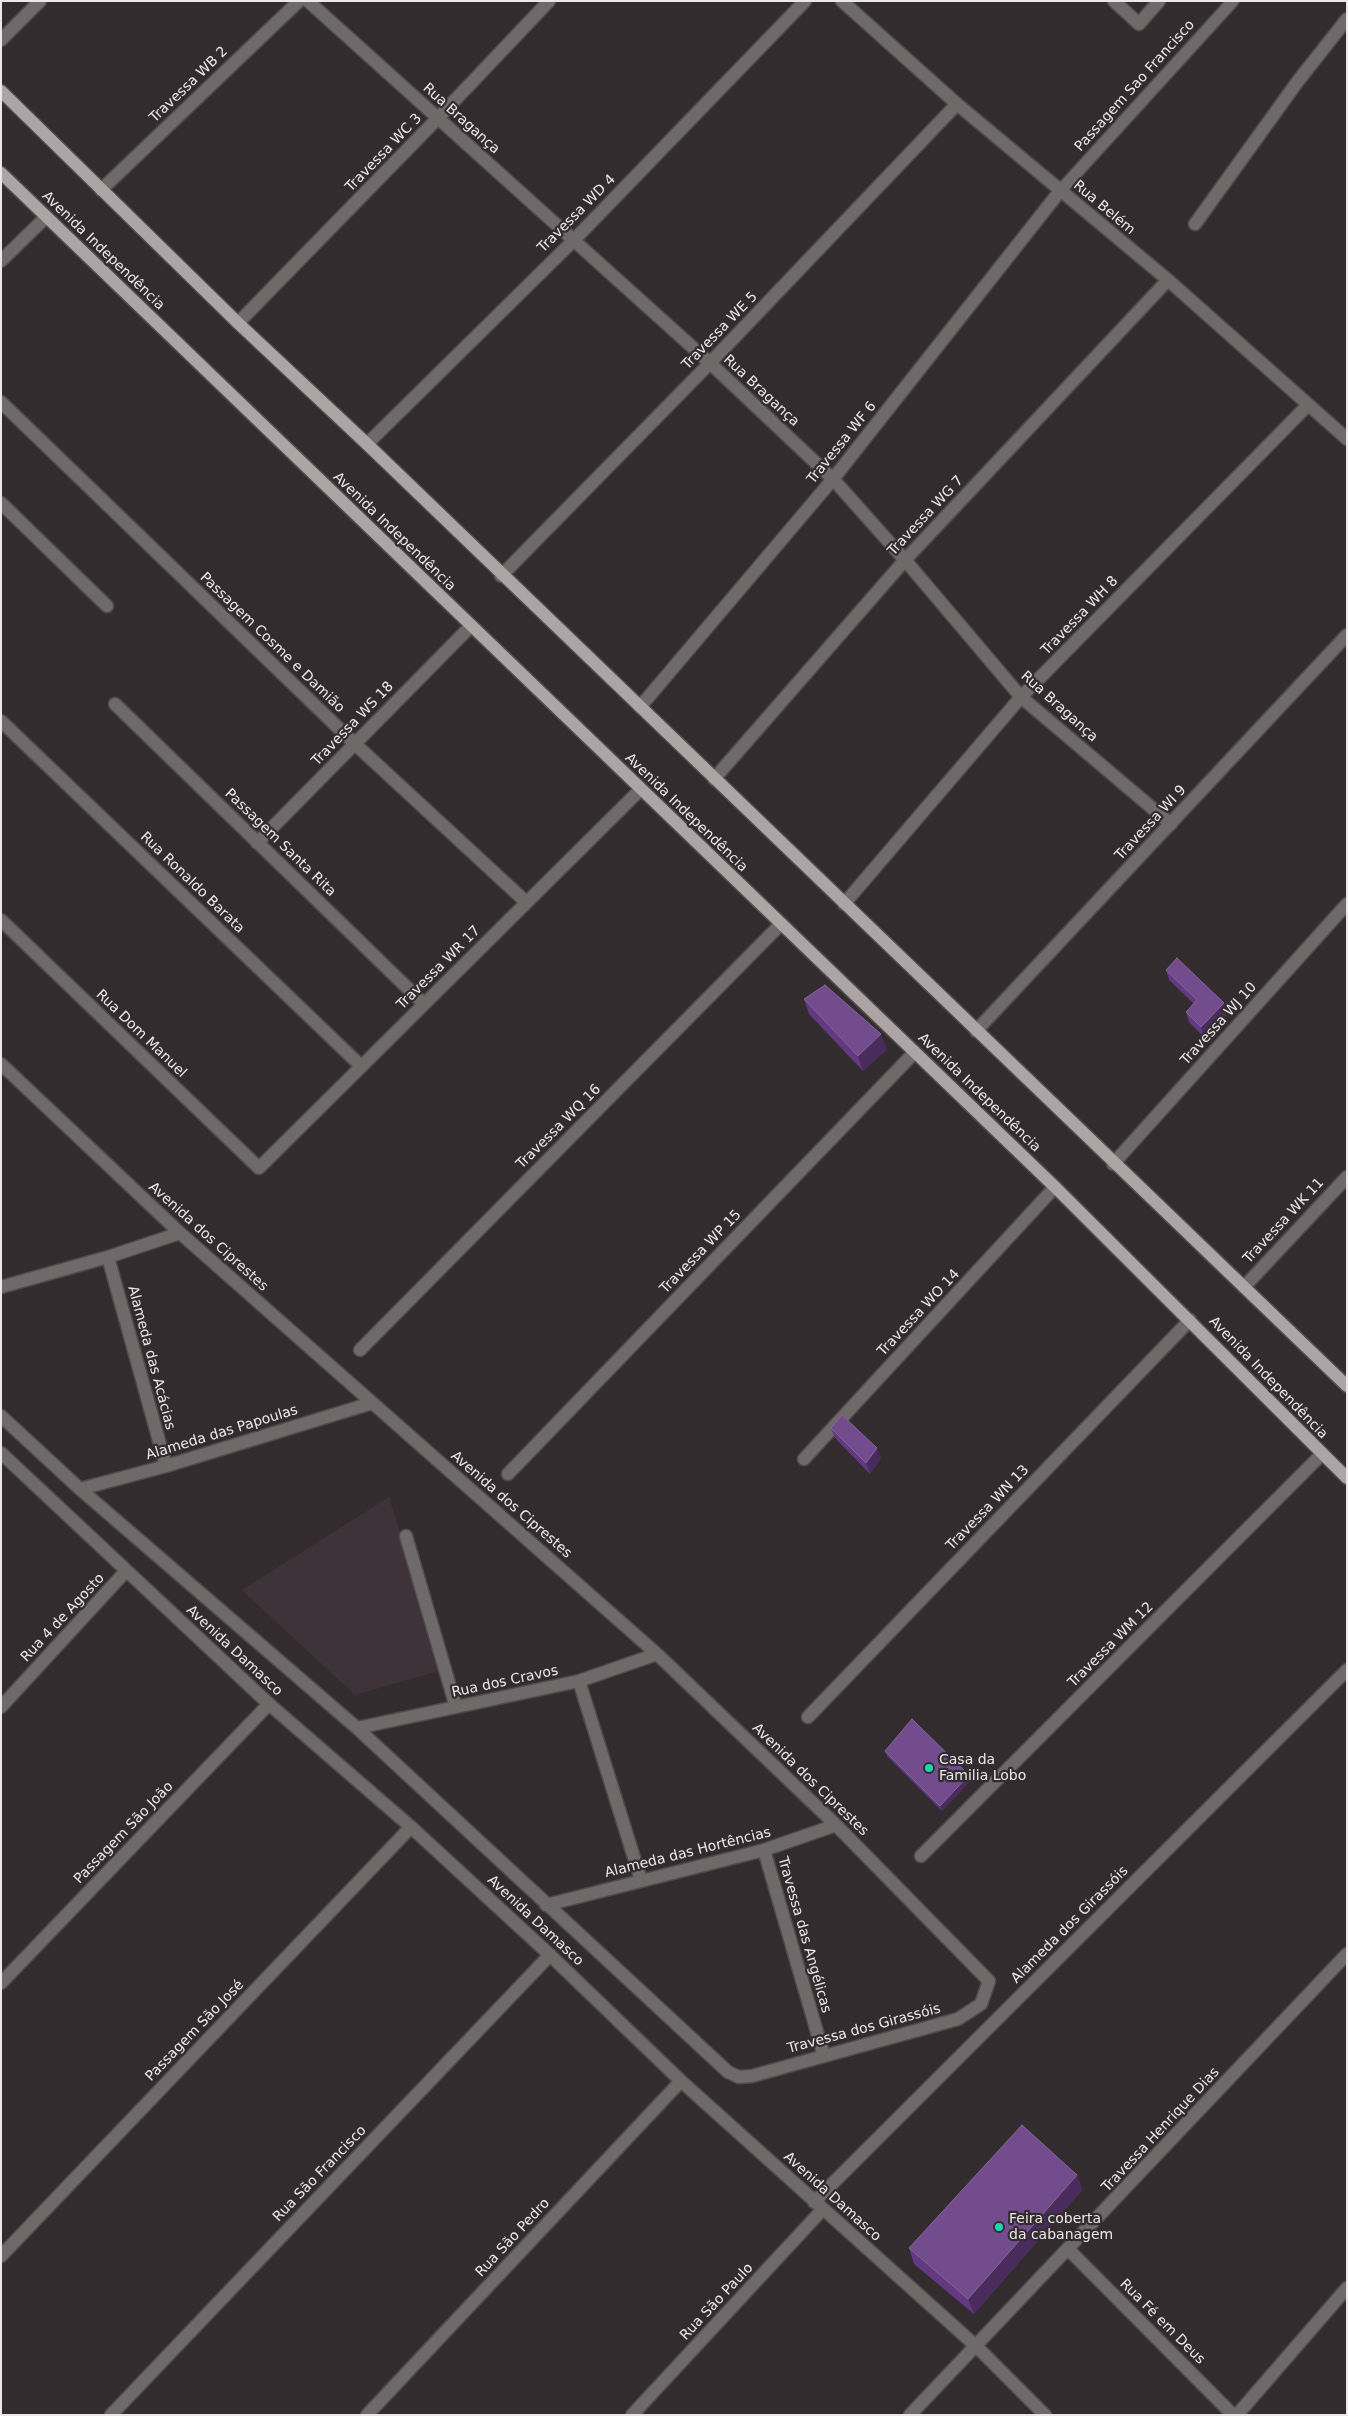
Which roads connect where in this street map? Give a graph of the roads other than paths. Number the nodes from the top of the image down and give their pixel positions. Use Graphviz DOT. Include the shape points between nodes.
graph roads {
  1 [pos="40,1"];
  2 [pos="299,1"];
  3 [pos="308,1"];
  4 [pos="549,1"];
  5 [pos="805,1"];
  6 [pos="842,1"];
  7 [pos="1114,1"];
  8 [pos="1159,1"];
  9 [pos="1233,1"];
  10 [pos="1347,19"];
  11 [pos="1,40"];
  12 [pos="1,91"];
  13 [pos="956,104"];
  14 [pos="438,118"];
  15 [pos="1,174"];
  16 [pos="101,190"];
  17 [pos="1060,191"];
  18 [pos="46,217"];
  19 [pos="1195,224"];
  20 [pos="573,241"];
  21 [pos="1,261"];
  22 [pos="1168,280"];
  23 [pos="238,324"];
  24 [pos="710,363"];
  25 [pos="1,402"];
  26 [pos="1308,405"];
  27 [pos="1347,439"];
  28 [pos="367,444"];
  29 [pos="833,479"];
  30 [pos="1,504"];
  31 [pos="906,560"];
  32 [pos="501,576"];
  33 [pos="107,606"];
  34 [pos="470,627"];
  35 [pos="1347,635"];
  36 [pos="1022,697"];
  37 [pos="115,704"];
  38 [pos="640,706"];
  39 [pos="1,721"];
  40 [pos="356,744"];
  41 [pos="714,779"];
  42 [pos="640,790"];
  43 [pos="1171,824"];
  44 [pos="258,843"];
  45 [pos="526,902"];
  46 [pos="844,904"];
  47 [pos="1347,904"];
  48 [pos="1,920"];
  49 [pos="780,925"];
  50 [pos="424,1004"];
  51 [pos="976,1031"];
  52 [pos="915,1052"];
  53 [pos="1,1064"];
  54 [pos="361,1066"];
  55 [pos="1113,1164"];
  56 [pos="259,1168"];
  57 [pos="1347,1177"];
  58 [pos="1055,1187"];
  59 [pos="180,1233"];
  60 [pos="108,1257"];
  61 [pos="1,1287"];
  62 [pos="1244,1287"];
  63 [pos="1190,1320"];
  64 [pos="360,1350"];
  65 [pos="1347,1386"];
  66 [pos="372,1402"];
  67 [pos="1,1416"];
  68 [pos="1,1453"];
  69 [pos="1322,1454"];
  70 [pos="804,1459"];
  71 [pos="166,1466"];
  72 [pos="508,1474"];
  73 [pos="1347,1478"];
  74 [pos="80,1489"];
  75 [pos="406,1536"];
  76 [pos="126,1571"];
  77 [pos="657,1654"];
  78 [pos="1347,1670"];
  79 [pos="579,1681"];
  80 [pos="269,1704"];
  81 [pos="1,1707"];
  82 [pos="456,1707"];
  83 [pos="808,1716"];
  84 [pos="356,1728"];
  85 [pos="836,1824"];
  86 [pos="410,1827"];
  87 [pos="764,1850"];
  88 [pos="921,1856"];
  89 [pos="641,1880"];
  90 [pos="546,1905"];
  91 [pos="1347,1954"];
  92 [pos="550,1955"];
  93 [pos="989,1981"];
  94 [pos="1,1983"];
  95 [pos="824,2056"];
  96 [pos="728,2072"];
  97 [pos="681,2081"];
  98 [pos="818,2205"];
  99 [pos="1069,2250"];
  100 [pos="1,2256"];
  101 [pos="1347,2288"];
  102 [pos="977,2347"];
  103 [pos="111,2415"];
  104 [pos="367,2415"];
  105 [pos="632,2415"];
  106 [pos="910,2415"];
  107 [pos="1045,2415"];
  108 [pos="1235,2415"];
  1 -- 11 [label="street"];
  2 -- 16 [label="street, Travessa WB 2"];
  3 -- 14 [label="street, Rua Bragança"];
  4 -- 14 [label="street, Travessa WC 3"];
  5 -- 20 [label="street, Travessa WD 4"];
  6 -- 13 [label="street, Rua Belém"];
  7 -- 8 [label="street" via="1139,24"];
  9 -- 17 [label="lane, Passagem Sao Francisco"];
  10 -- 19 [label="street"];
  12 -- 16 [label="main road"];
  13 -- 17 [label="street, Rua Belém"];
  13 -- 24 [label="street, Travessa WE 5"];
  14 -- 20 [label="street, Rua Bragança"];
  14 -- 23 [label="street, Travessa WC 3"];
  15 -- 18 [label="main road, Avenida Independência"];
  16 -- 23 [label="main road"];
  17 -- 22 [label="street, Rua Belém"];
  17 -- 29 [label="street, Travessa WF 6"];
  18 -- 21 [label="street"];
  18 -- 34 [label="main road, Avenida Independência"];
  20 -- 24 [label="street, Rua Bragança"];
  20 -- 28 [label="street, Travessa WD 4"];
  22 -- 26 [label="street, Rua Belém"];
  22 -- 31 [label="street, Travessa WG 7"];
  23 -- 28 [label="main road"];
  24 -- 29 [label="street, Rua Bragança"];
  24 -- 32 [label="street, Travessa WE 5"];
  25 -- 40 [label="street, Passagem Cosme e Damião"];
  26 -- 27 [label="street, Rua Belém"];
  26 -- 36 [label="street, Travessa WH 8"];
  28 -- 32 [label="main road"];
  29 -- 31 [label="street, Rua Bragança"];
  29 -- 38 [label="street, Travessa WF 6"];
  30 -- 33 [label="street"];
  31 -- 36 [label="street, Rua Bragança"];
  31 -- 41 [label="street, Travessa WG 7"];
  32 -- 38 [label="main road"];
  34 -- 40 [label="street, Travessa WS 18"];
  34 -- 42 [label="main road, Avenida Independência"];
  35 -- 43 [label="street, Travessa WI 9"];
  36 -- 43 [label="street, Rua Bragança"];
  36 -- 46 [label="street, Travessa WH 8"];
  37 -- 44 [label="street, Passagem Santa Rita"];
  38 -- 41 [label="main road"];
  39 -- 54 [label="street, Rua Ronaldo Barata"];
  40 -- 44 [label="street, Travessa WS 18"];
  40 -- 45 [label="street, Passagem Cosme e Damião"];
  41 -- 46 [label="main road"];
  42 -- 45 [label="street, Travessa WR 17"];
  42 -- 49 [label="main road, Avenida Independência"];
  43 -- 51 [label="street, Travessa WI 9"];
  44 -- 50 [label="street, Passagem Santa Rita"];
  45 -- 50 [label="street, Travessa WR 17"];
  46 -- 51 [label="main road"];
  47 -- 55 [label="street, Travessa WJ 10"];
  48 -- 56 [label="street, Rua Dom Manuel"];
  49 -- 52 [label="main road, Avenida Independência"];
  49 -- 64 [label="street, Travessa WQ 16"];
  50 -- 54 [label="street, Travessa WR 17"];
  51 -- 55 [label="main road"];
  52 -- 58 [label="main road, Avenida Independência"];
  52 -- 72 [label="street, Travessa WP 15"];
  53 -- 59 [label="street, Avenida dos Ciprestes"];
  54 -- 56 [label="street, Travessa WR 17"];
  55 -- 62 [label="main road"];
  57 -- 62 [label="street, Travessa WK 11"];
  58 -- 63 [label="main road, Avenida Independência"];
  58 -- 70 [label="street, Travessa WO 14"];
  59 -- 60 [label="street"];
  59 -- 66 [label="street, Avenida dos Ciprestes"];
  60 -- 61 [label="street"];
  60 -- 71 [label="street, Alameda das Acácias"];
  62 -- 65 [label="main road"];
  63 -- 69 [label="main road, Avenida Independência"];
  63 -- 83 [label="street, Travessa WN 13"];
  66 -- 71 [label="street, Alameda das Papoulas"];
  66 -- 77 [label="street, Avenida dos Ciprestes"];
  67 -- 74 [label="street, Avenida Damasco"];
  68 -- 76 [label="street, Avenida Damasco"];
  69 -- 73 [label="main road, Avenida Independência"];
  69 -- 88 [label="street, Travessa WM 12"];
  71 -- 74 [label="street, Alameda das Papoulas"];
  74 -- 84 [label="street, Avenida Damasco"];
  75 -- 82 [label="street"];
  76 -- 80 [label="street, Avenida Damasco"];
  76 -- 81 [label="street, Rua 4 de Agosto"];
  77 -- 79 [label="street, Rua dos Cravos"];
  77 -- 85 [label="street, Avenida dos Ciprestes"];
  78 -- 98 [label="street, Alameda dos Girassóis"];
  79 -- 82 [label="street, Rua dos Cravos"];
  79 -- 89 [label="street"];
  80 -- 86 [label="street, Avenida Damasco"];
  80 -- 94 [label="street, Passagem São João"];
  82 -- 84 [label="street, Rua dos Cravos"];
  84 -- 90 [label="street, Avenida Damasco"];
  85 -- 87 [label="street, Alameda das Hortências"];
  85 -- 93 [label="street, Avenida dos Ciprestes"];
  86 -- 92 [label="street, Avenida Damasco"];
  86 -- 100 [label="street, Passagem São José"];
  87 -- 89 [label="street, Alameda das Hortências"];
  87 -- 95 [label="street, Travessa das Angélicas"];
  89 -- 90 [label="street, Alameda das Hortências"];
  90 -- 96 [label="street, Avenida Damasco"];
  91 -- 99 [label="street, Travessa Henrique Dias"];
  92 -- 97 [label="street, Avenida Damasco"];
  92 -- 103 [label="street, Rua São Francisco"];
  93 -- 95 [label="street, Travessa dos Girassóis" via="981,2004 958,2019"];
  95 -- 96 [label="street, Travessa dos Girassóis" via="752,2076 739,2077"];
  97 -- 98 [label="street, Avenida Damasco"];
  97 -- 104 [label="street, Rua São Pedro"];
  98 -- 102 [label="street, Avenida Damasco"];
  98 -- 105 [label="street, Rua São Paulo"];
  99 -- 102 [label="street, Travessa Henrique Dias"];
  99 -- 108 [label="street, Rua Fé em Deus"];
  101 -- 108 [label="street"];
  102 -- 106 [label="street, Travessa Henrique Dias"];
  102 -- 107 [label="street, Avenida Damasco"];
}
